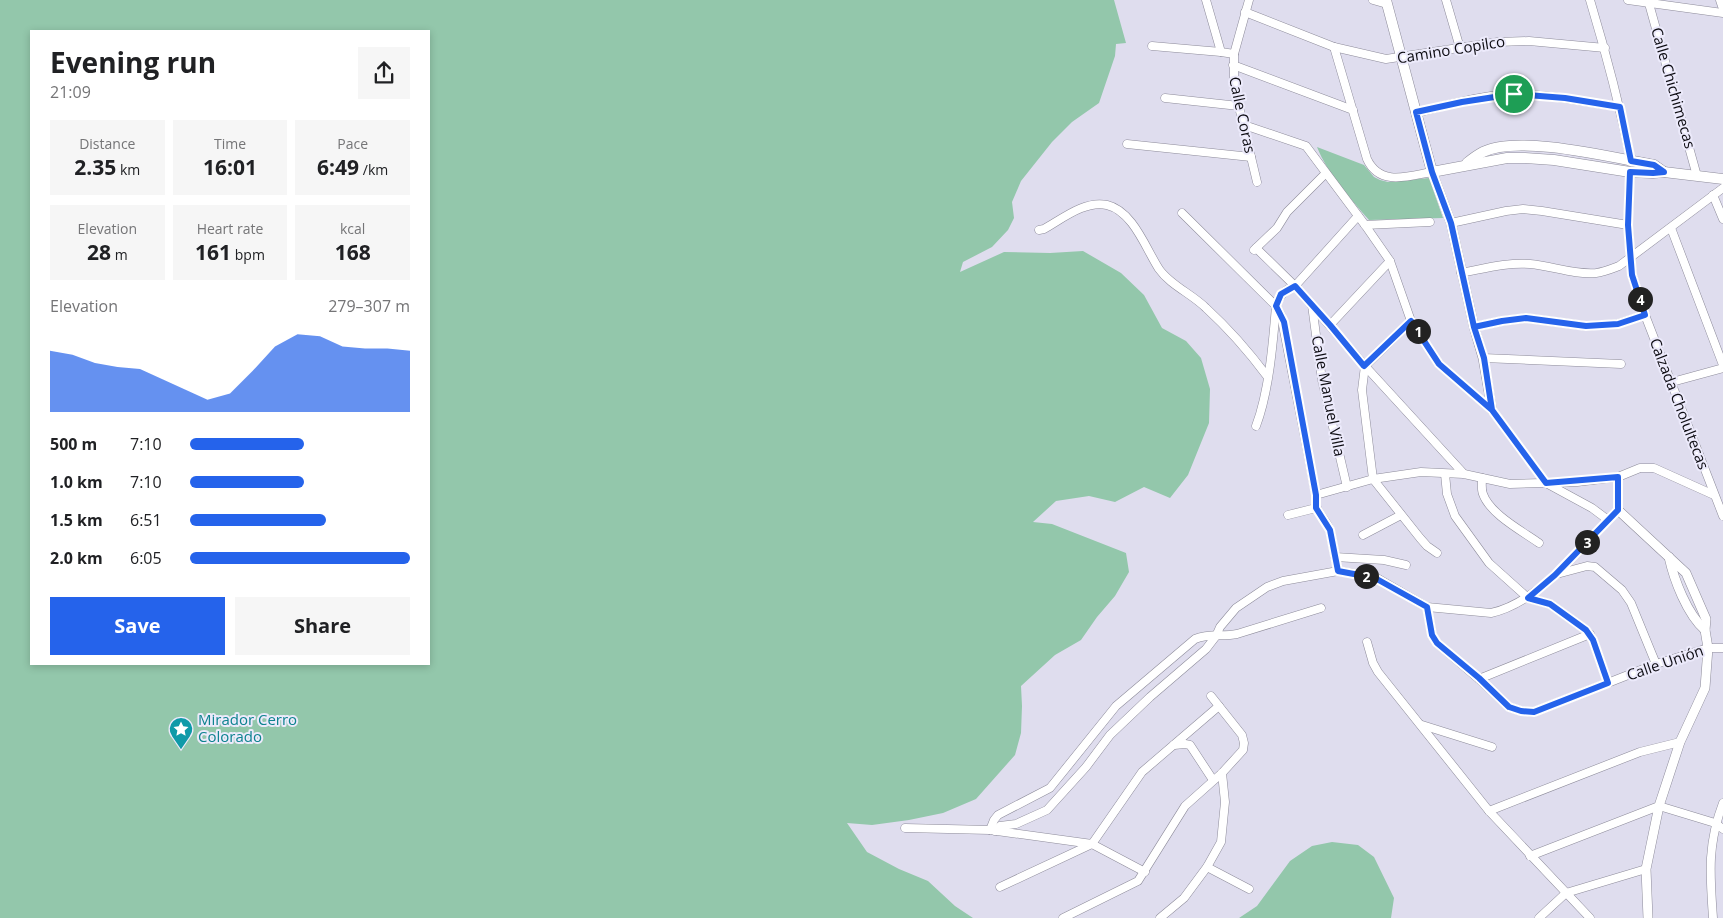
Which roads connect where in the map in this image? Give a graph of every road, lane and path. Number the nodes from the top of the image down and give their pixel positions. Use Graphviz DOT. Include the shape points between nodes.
graph roads {
  1 [pos="1206,0"];
  2 [pos="1249,0"];
  3 [pos="1373,0"];
  4 [pos="1446,0"];
  5 [pos="1590,0"];
  6 [pos="1628,0"];
  7 [pos="1721,0"];
  8 [pos="1387,2"];
  9 [pos="1649,2"];
  10 [pos="1723,6"];
  11 [pos="1245,12"];
  12 [pos="1723,13"];
  13 [pos="1152,46"];
  14 [pos="1334,47"];
  15 [pos="1460,48"];
  16 [pos="1605,48"];
  17 [pos="1220,52"];
  18 [pos="1234,54"];
  19 [pos="1401,58"];
  20 [pos="1233,65"];
  21 [pos="1165,98"];
  22 [pos="1239,106"];
  23 [pos="1620,107"];
  24 [pos="1352,110"];
  25 [pos="1416,112"];
  26 [pos="1244,125"];
  27 [pos="1127,144"];
  28 [pos="1251,157"];
  29 [pos="1631,161"];
  30 [pos="1464,165"];
  31 [pos="1432,172"];
  32 [pos="1630,172"];
  33 [pos="1664,172"];
  34 [pos="1326,173"];
  35 [pos="1697,176"];
  36 [pos="1723,179"];
  37 [pos="1257,182"];
  38 [pos="1723,188"];
  39 [pos="1714,196"];
  40 [pos="1182,213"];
  41 [pos="1358,216"];
  42 [pos="1723,219"];
  43 [pos="1430,222"];
  44 [pos="1451,223"];
  45 [pos="1365,225"];
  46 [pos="1628,225"];
  47 [pos="1671,228"];
  48 [pos="1039,230"];
  49 [pos="1630,258"];
  50 [pos="1390,261"];
  51 [pos="1461,273"];
  52 [pos="1295,286"];
  53 [pos="1312,305"];
  54 [pos="1276,306"];
  55 [pos="1645,315"];
  56 [pos="1411,321"];
  57 [pos="1330,325"];
  58 [pos="1474,327"];
  59 [pos="1484,358"];
  60 [pos="1622,364"];
  61 [pos="1364,366"];
  62 [pos="1723,367"];
  63 [pos="1267,376"];
  64 [pos="1672,382"];
  65 [pos="1492,410"];
  66 [pos="1256,426"];
  67 [pos="1445,474"];
  68 [pos="1464,474"];
  69 [pos="1618,477"];
  70 [pos="1482,478"];
  71 [pos="1373,479"];
  72 [pos="1546,483"];
  73 [pos="1346,487"];
  74 [pos="1316,495"];
  75 [pos="1714,495"];
  76 [pos="1316,508"];
  77 [pos="1618,510"];
  78 [pos="1288,515"];
  79 [pos="1401,515"];
  80 [pos="1723,516"];
  81 [pos="1608,520"];
  82 [pos="1363,536"];
  83 [pos="1539,543"];
  84 [pos="1437,553"];
  85 [pos="1335,557"];
  86 [pos="1669,557"];
  87 [pos="1406,565"];
  88 [pos="1338,571"];
  89 [pos="1555,575"];
  90 [pos="1528,598"];
  91 [pos="1427,607"];
  92 [pos="1321,608"];
  93 [pos="1705,630"];
  94 [pos="1590,634"];
  95 [pos="1216,636"];
  96 [pos="1367,642"];
  97 [pos="1708,648"];
  98 [pos="1723,648"];
  99 [pos="1656,664"];
  100 [pos="1479,678"];
  101 [pos="1608,683"];
  102 [pos="1140,686"];
  103 [pos="1211,696"];
  104 [pos="1150,697"];
  105 [pos="1219,706"];
  106 [pos="1422,725"];
  107 [pos="1680,742"];
  108 [pos="1172,745"];
  109 [pos="1492,747"];
  110 [pos="1222,773"];
  111 [pos="1213,780"];
  112 [pos="1723,803"];
  113 [pos="1659,806"];
  114 [pos="1489,812"];
  115 [pos="1715,823"];
  116 [pos="905,828"];
  117 [pos="1723,828"];
  118 [pos="992,830"];
  119 [pos="1092,844"];
  120 [pos="1530,856"];
  121 [pos="1207,867"];
  122 [pos="1646,869"];
  123 [pos="1146,872"];
  124 [pos="1000,887"];
  125 [pos="1249,889"];
  126 [pos="1566,894"];
  127 [pos="1063,918"];
  128 [pos="1160,918"];
  129 [pos="1539,918"];
  130 [pos="1590,918"];
  131 [pos="1648,918"];
  132 [pos="1713,918"];
  1 -- 17 [label="street"];
  2 -- 11 [label="street"];
  3 -- 8 [label="street"];
  4 -- 15 [label="street"];
  5 -- 16 [label="street"];
  6 -- 9 [label="street"];
  7 -- 10 [label="main road"];
  8 -- 19 [label="main road"];
  9 -- 12 [label="street"];
  9 -- 35 [label="street, Calle Chichimecas"];
  11 -- 14 [label="street, Camino Copilco"];
  11 -- 18 [label="street"];
  13 -- 17 [label="street, Calle Coras"];
  14 -- 19 [label="street, Camino Copilco" via="1386,59"];
  14 -- 24 [label="street"];
  15 -- 16 [label="street, Camino Copilco" via="1529,41"];
  15 -- 19 [label="street, Camino Copilco"];
  16 -- 23 [label="street"];
  17 -- 18 [label="street, Calle Coras"];
  18 -- 20 [label="street, Calle Coras"];
  19 -- 25 [label="main road"];
  20 -- 22 [label="street, Calle Coras"];
  20 -- 24 [label="street"];
  21 -- 22 [label="street"];
  22 -- 26 [label="street, Calle Coras"];
  23 -- 25 [label="street" via="1514,94"];
  23 -- 29 [label="street"];
  24 -- 31 [label="street" via="1367,159 1378,174 1393,177"];
  25 -- 31 [label="main road"];
  26 -- 28 [label="street, Calle Coras"];
  26 -- 34 [label="street" via="1306,146"];
  27 -- 28 [label="street"];
  28 -- 37 [label="street, Calle Coras"];
  29 -- 30 [label="main road" via="1553,147 1516,146 1483,152"];
  29 -- 33 [label="main road" via="1654,165"];
  30 -- 31 [label="main road"];
  30 -- 32 [label="main road" via="1525,158"];
  31 -- 44 [label="street"];
  32 -- 33 [label="main road"];
  32 -- 46 [label="street, Calzada Cholultecas"];
  33 -- 35 [label="main road"];
  34 -- 41 [label="street"];
  34 -- 52 [label="street" via="1254,250"];
  35 -- 36 [label="main road"];
  38 -- 39 [label="street"];
  39 -- 42 [label="street"];
  39 -- 47 [label="street"];
  40 -- 54 [label="street"];
  41 -- 45 [label="street"];
  41 -- 52 [label="street"];
  43 -- 45 [label="street"];
  44 -- 46 [label="street" via="1523,209"];
  44 -- 51 [label="street"];
  45 -- 50 [label="street"];
  46 -- 49 [label="street, Calzada Cholultecas"];
  47 -- 49 [label="street"];
  47 -- 62 [label="street"];
  48 -- 63 [label="street" via="1084,207 1097,204 1118,211 1138,230 1163,274 1205,307"];
  49 -- 51 [label="street" via="1619,266 1596,273 1516,264"];
  49 -- 55 [label="street, Calzada Cholultecas"];
  50 -- 56 [label="street"];
  50 -- 57 [label="street, Calle Manuel Villa"];
  51 -- 58 [label="street"];
  52 -- 53 [label="street"];
  52 -- 54 [label="street" via="1281,294"];
  53 -- 57 [label="street"];
  53 -- 73 [label="street, Calle Manuel Villa" via="1322,380"];
  54 -- 63 [label="street" via="1273,349"];
  54 -- 74 [label="street" via="1284,322"];
  55 -- 58 [label="street" via="1618,324 1586,326 1526,318"];
  55 -- 64 [label="street, Calzada Cholultecas"];
  56 -- 61 [label="street"];
  56 -- 65 [label="street" via="1439,364"];
  57 -- 61 [label="street"];
  58 -- 59 [label="street"];
  59 -- 60 [label="street"];
  59 -- 65 [label="street"];
  61 -- 68 [label="street"];
  61 -- 71 [label="street" via="1362,390"];
  62 -- 64 [label="street"];
  63 -- 66 [label="street"];
  64 -- 75 [label="street, Calzada Cholultecas"];
  65 -- 72 [label="street"];
  67 -- 68 [label="street"];
  67 -- 71 [label="street" via="1421,472"];
  67 -- 90 [label="street" via="1446,494 1455,516 1489,563"];
  68 -- 70 [label="street"];
  69 -- 72 [label="street"];
  69 -- 75 [label="street" via="1640,468 1654,468"];
  69 -- 77 [label="street"];
  70 -- 72 [label="street" via="1510,484"];
  70 -- 83 [label="street" via="1482,492 1494,511"];
  71 -- 73 [label="street"];
  71 -- 79 [label="street"];
  72 -- 81 [label="street"];
  73 -- 74 [label="street"];
  74 -- 76 [label="street"];
  75 -- 80 [label="street, Calzada Cholultecas"];
  76 -- 78 [label="street"];
  76 -- 85 [label="street" via="1330,530"];
  77 -- 81 [label="street"];
  77 -- 86 [label="street"];
  79 -- 82 [label="street"];
  79 -- 84 [label="street"];
  81 -- 89 [label="street"];
  85 -- 87 [label="street" via="1384,560"];
  85 -- 88 [label="street"];
  86 -- 93 [label="street" via="1673,576 1696,623"];
  86 -- 93 [label="street" via="1686,573 1706,619"];
  88 -- 91 [label="street" via="1375,578"];
  88 -- 95 [label="street" via="1267,587 1236,608"];
  89 -- 90 [label="street"];
  89 -- 99 [label="street" via="1587,566 1595,567 1615,584 1632,604"];
  90 -- 91 [label="street" via="1491,613"];
  90 -- 94 [label="street" via="1550,604"];
  91 -- 100 [label="street, Calle Unión" via="1434,640"];
  92 -- 95 [label="street" via="1237,634"];
  93 -- 97 [label="street"];
  94 -- 100 [label="street"];
  94 -- 101 [label="street"];
  95 -- 102 [label="street" via="1195,639"];
  95 -- 104 [label="street" via="1206,649"];
  96 -- 106 [label="street" via="1378,672"];
  97 -- 98 [label="street, Calle Unión"];
  97 -- 99 [label="street, Calle Unión"];
  97 -- 107 [label="street" via="1705,688"];
  99 -- 101 [label="street, Calle Unión"];
  100 -- 101 [label="street, Calle Unión" via="1509,707 1534,712"];
  102 -- 104 [label="street"];
  102 -- 118 [label="street" via="1116,706 1050,788 998,815"];
  103 -- 105 [label="street"];
  104 -- 118 [label="street" via="1110,735 1047,810 1016,824"];
  105 -- 108 [label="street"];
  105 -- 110 [label="street" via="1242,735 1244,743 1243,750"];
  106 -- 109 [label="street"];
  106 -- 114 [label="street"];
  107 -- 113 [label="street"];
  107 -- 114 [label="street" via="1640,752"];
  108 -- 111 [label="street" via="1190,746"];
  108 -- 119 [label="street" via="1142,772"];
  110 -- 111 [label="street"];
  110 -- 121 [label="street" via="1225,802 1221,842"];
  111 -- 123 [label="street" via="1185,806"];
  112 -- 115 [label="street"];
  113 -- 115 [label="street"];
  113 -- 120 [label="street"];
  113 -- 122 [label="street"];
  114 -- 120 [label="street"];
  115 -- 117 [label="street"];
  115 -- 132 [label="street" via="1710,860"];
  116 -- 118 [label="street"];
  118 -- 119 [label="street"];
  119 -- 123 [label="street"];
  119 -- 124 [label="street"];
  120 -- 126 [label="street"];
  121 -- 125 [label="street"];
  121 -- 128 [label="street" via="1184,898"];
  122 -- 126 [label="street"];
  122 -- 131 [label="street"];
  123 -- 127 [label="street" via="1131,886"];
  126 -- 129 [label="street"];
  126 -- 130 [label="street"];
}
